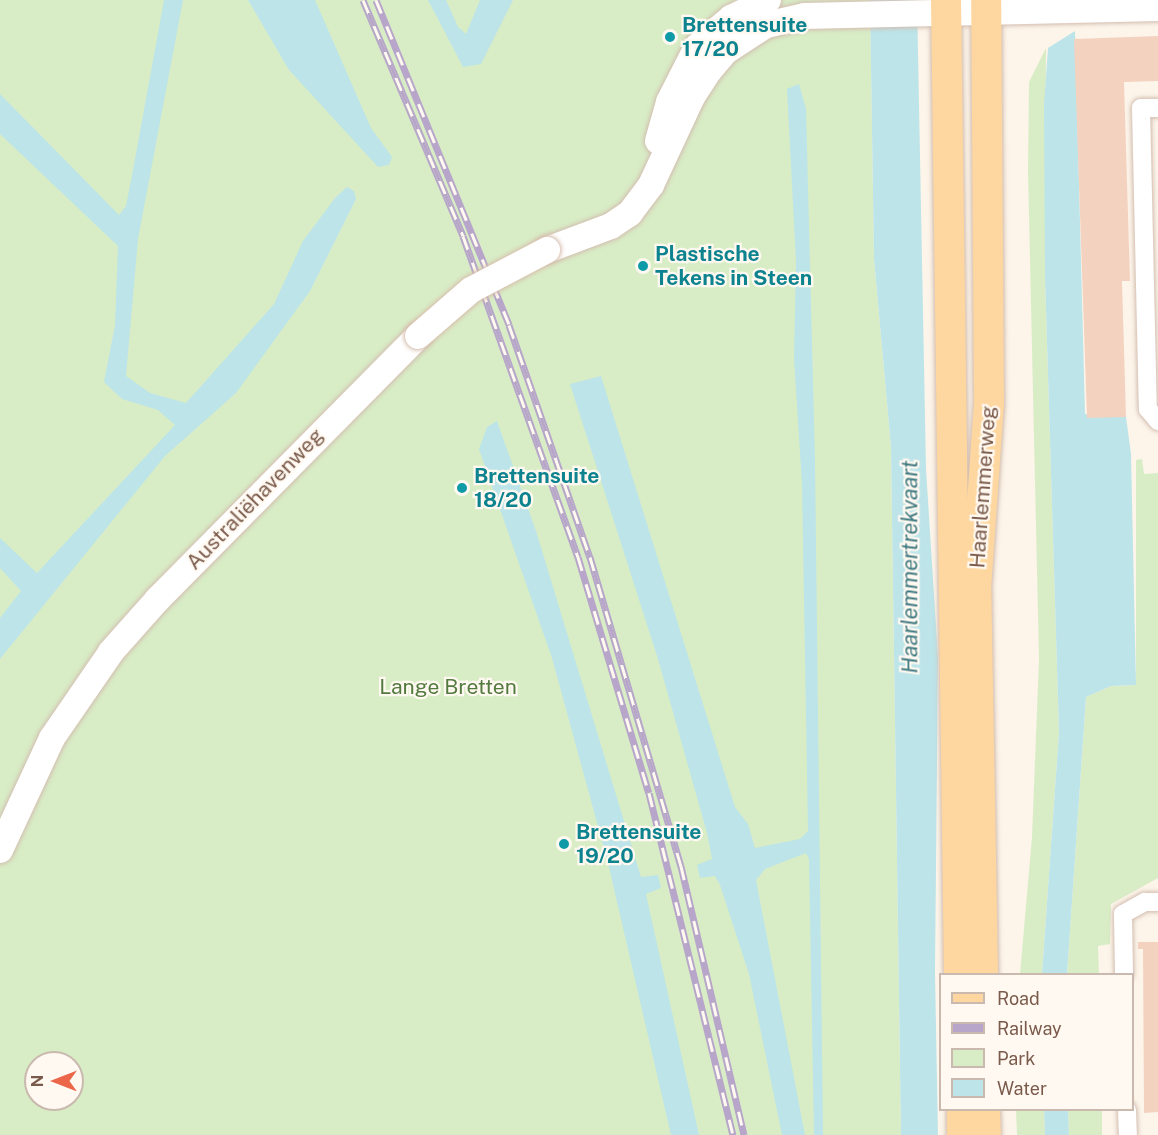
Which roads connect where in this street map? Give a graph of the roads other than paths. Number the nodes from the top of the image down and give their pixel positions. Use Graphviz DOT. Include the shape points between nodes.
graph roads {
  1 [pos="768,0"];
  2 [pos="986,6"];
  3 [pos="939,8"];
  4 [pos="1158,8"];
  5 [pos="1158,108"];
  6 [pos="595,231"];
  7 [pos="1158,421"];
  8 [pos="0,850"];
  9 [pos="1158,902"];
  10 [pos="959,973"];
  11 [pos="983,973"];
  12 [pos="1124,973"];
  13 [pos="962,1111"];
  14 [pos="985,1111"];
  15 [pos="1127,1111"];
  16 [pos="962,1135"];
  17 [pos="986,1135"];
  18 [pos="1128,1135"];
  1 -- 6 [label="street, Australiëhavenweg" via="732,18 697,47 669,102 649,163 625,199"];
  2 -- 3 [label="street, Australiëhavenweg"];
  2 -- 4 [label="street, Australiëhavenweg"];
  2 -- 11 [label="main road, Haarlemmerweg" via="989,404 976,589"];
  3 -- 6 [label="street, Australiëhavenweg" via="776,22 754,30 726,51 692,97 642,199 619,221"];
  3 -- 10 [label="main road, Haarlemmerweg"];
  5 -- 7 [label="street" via="1141,108 1148,409"];
  6 -- 8 [label="street, Australiëhavenweg, bridge" via="547,250 471,290 418,336 158,599 111,652 52,738"];
  9 -- 12 [label="street" via="1144,902 1123,914"];
  13 -- 16 [label="main road"];
  14 -- 17 [label="main road"];
  15 -- 18 [label="street"];
}
